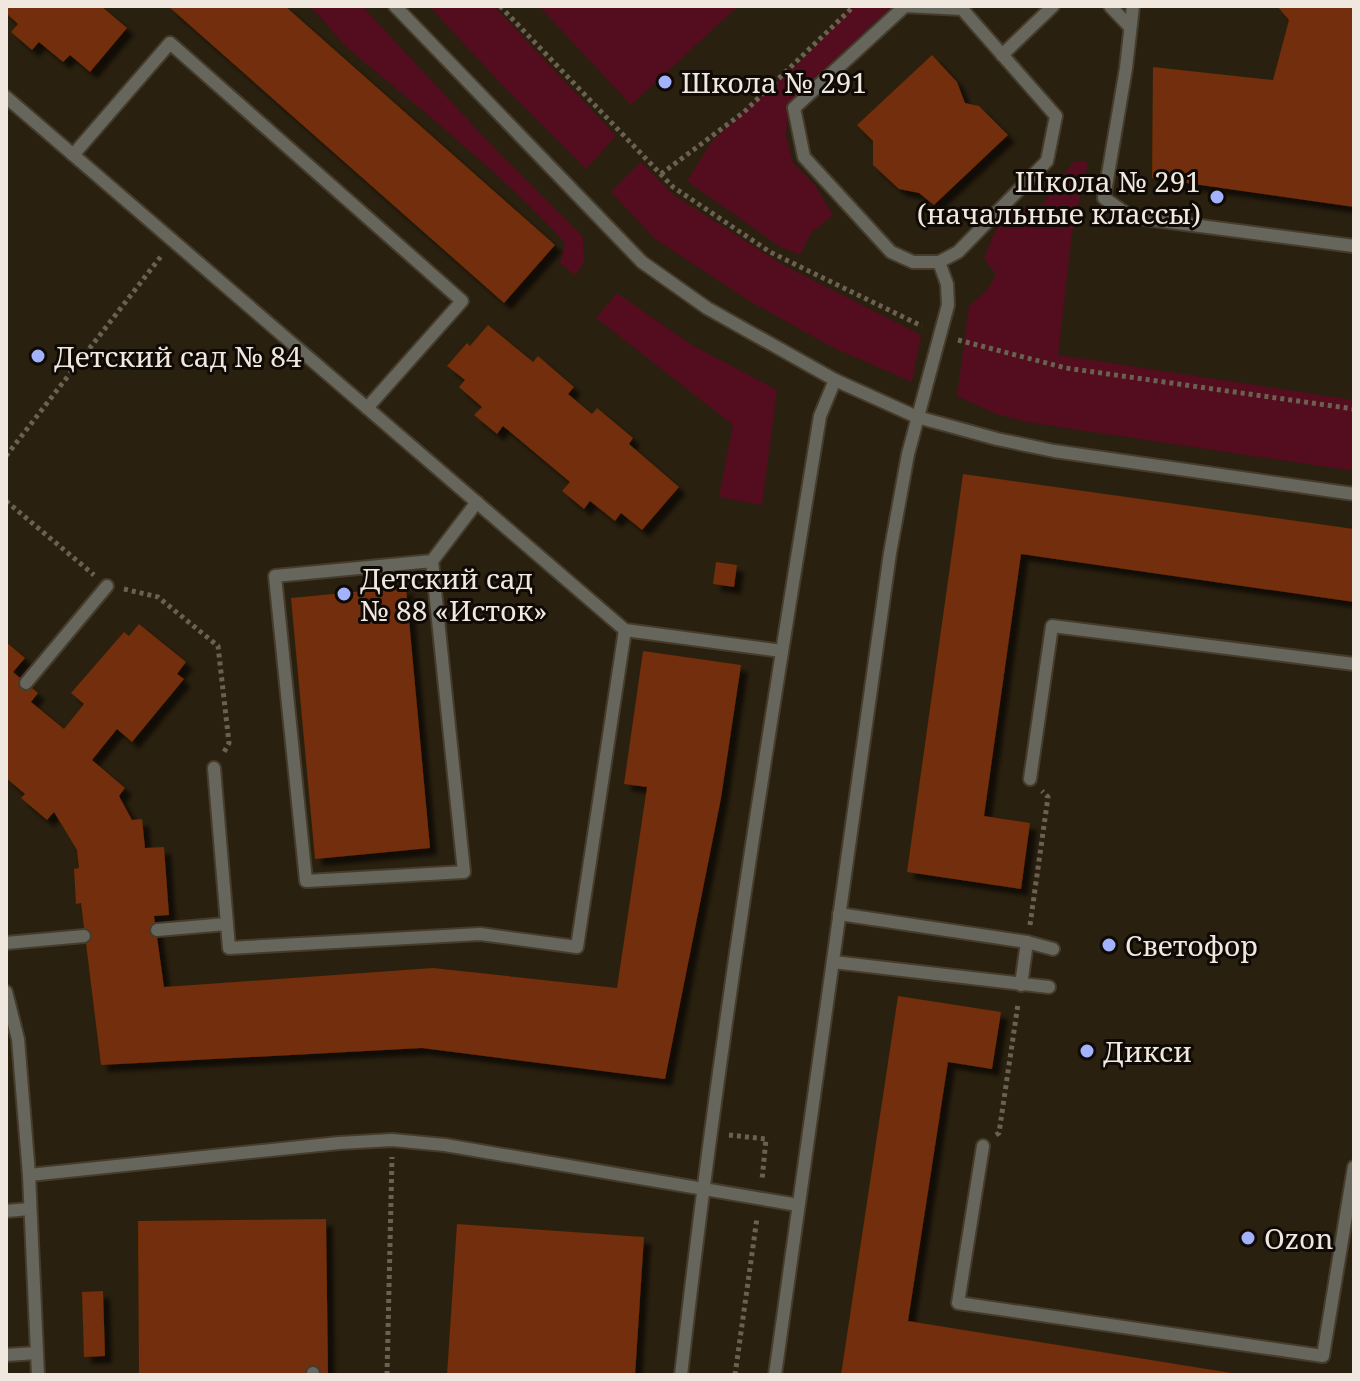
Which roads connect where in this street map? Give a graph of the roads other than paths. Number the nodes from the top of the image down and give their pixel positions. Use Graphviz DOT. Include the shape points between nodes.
graph roads {
  1 [pos="395,6"];
  2 [pos="1053,6"];
  3 [pos="1110,6"];
  4 [pos="1133,6"];
  5 [pos="1130,27"];
  6 [pos="1002,55"];
  7 [pos="6,97"];
  8 [pos="73,155"];
  9 [pos="1354,246"];
  10 [pos="939,262"];
  11 [pos="835,380"];
  12 [pos="367,408"];
  13 [pos="917,417"];
  14 [pos="1354,494"];
  15 [pos="477,502"];
  16 [pos="432,561"];
  17 [pos="107,586"];
  18 [pos="625,630"];
  19 [pos="782,651"];
  20 [pos="1354,664"];
  21 [pos="26,683"];
  22 [pos="214,768"];
  23 [pos="1030,779"];
  24 [pos="839,914"];
  25 [pos="227,924"];
  26 [pos="157,930"];
  27 [pos="84,936"];
  28 [pos="1027,942"];
  29 [pos="6,943"];
  30 [pos="1053,949"];
  31 [pos="833,962"];
  32 [pos="1021,985"];
  33 [pos="1049,987"];
  34 [pos="6,992"];
  35 [pos="983,1146"];
  36 [pos="1354,1167"];
  37 [pos="29,1175"];
  38 [pos="1353,1184"];
  39 [pos="702,1189"];
  40 [pos="798,1205"];
  41 [pos="30,1209"];
  42 [pos="6,1211"];
  43 [pos="37,1353"];
  44 [pos="6,1355"];
  45 [pos="38,1375"];
  46 [pos="681,1375"];
  47 [pos="775,1375"];
  1 -- 11 [label="lane" via="642,262 707,308"];
  2 -- 6 [label="lane"];
  3 -- 5 [label="lane"];
  4 -- 5 [label="lane"];
  5 -- 9 [label="lane" via="1104,198 1131,217"];
  6 -- 10 [label="lane" via="1056,116 1047,161 958,252"];
  6 -- 10 [label="lane" via="962,9 905,6 794,108 804,157 891,252 913,262"];
  7 -- 8 [label="lane"];
  8 -- 12 [label="lane"];
  8 -- 12 [label="lane" via="170,43 462,301"];
  10 -- 13 [label="lane" via="948,305"];
  11 -- 13 [label="lane"];
  11 -- 19 [label="lane" via="820,416"];
  12 -- 15 [label="lane"];
  13 -- 14 [label="lane" via="1054,451"];
  13 -- 24 [label="lane" via="890,553"];
  15 -- 16 [label="lane"];
  15 -- 18 [label="lane"];
  16 -- 16 [label="lane" via="275,576 306,881 464,872"];
  17 -- 21 [label="lane"];
  18 -- 19 [label="lane"];
  18 -- 25 [label="lane" via="577,947 480,934 229,948"];
  19 -- 39 [label="lane"];
  20 -- 23 [label="lane" via="1052,626"];
  22 -- 25 [label="lane"];
  24 -- 28 [label="lane"];
  24 -- 31 [label="lane"];
  25 -- 26 [label="lane"];
  27 -- 29 [label="lane"];
  28 -- 30 [label="lane"];
  28 -- 32 [label="lane"];
  31 -- 32 [label="lane"];
  31 -- 40 [label="lane"];
  32 -- 33 [label="lane"];
  34 -- 37 [label="lane" via="18,1039"];
  35 -- 38 [label="lane" via="958,1303 1323,1356"];
  36 -- 38 [label="lane"];
  37 -- 39 [label="lane" via="392,1140"];
  37 -- 41 [label="lane"];
  39 -- 40 [label="lane"];
  39 -- 46 [label="lane"];
  40 -- 47 [label="lane"];
  41 -- 42 [label="lane"];
  41 -- 43 [label="lane"];
  43 -- 44 [label="lane"];
  43 -- 45 [label="lane"];
}
